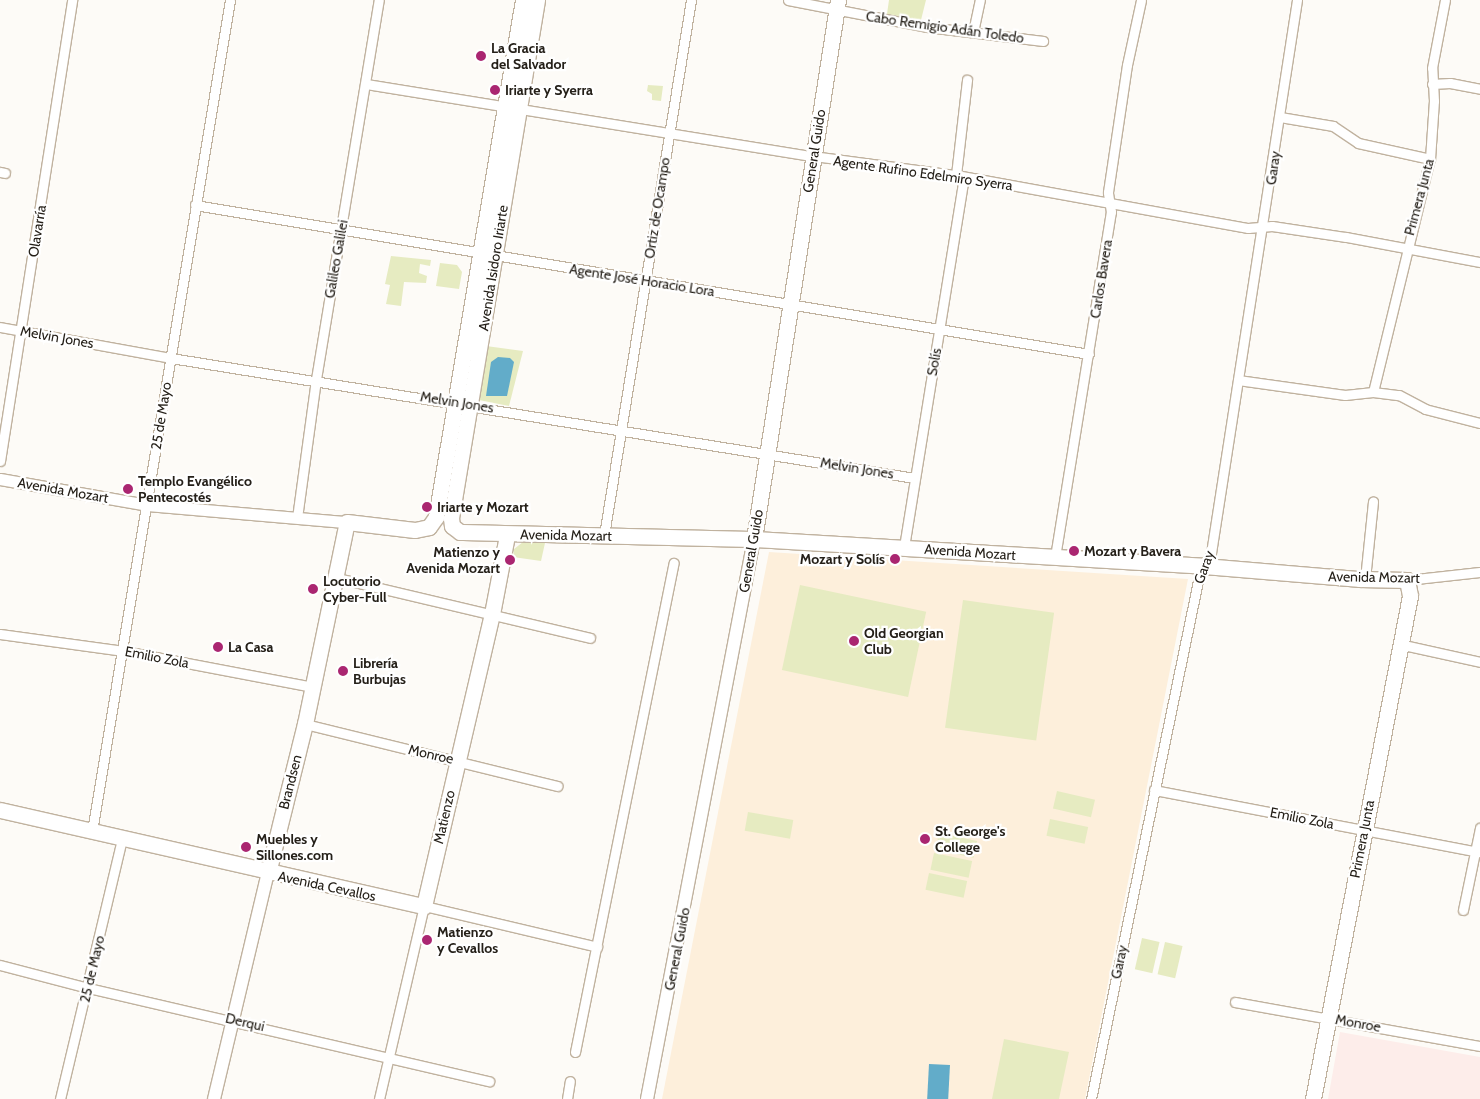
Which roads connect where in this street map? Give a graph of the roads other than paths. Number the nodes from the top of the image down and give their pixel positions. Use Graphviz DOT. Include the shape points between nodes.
graph roads {
  1 [pos="72,0"];
  2 [pos="230,0"];
  3 [pos="379,0"];
  4 [pos="523,0"];
  5 [pos="537,0"];
  6 [pos="692,0"];
  7 [pos="788,0"];
  8 [pos="980,0"];
  9 [pos="1141,0"];
  10 [pos="1297,0"];
  11 [pos="1445,0"];
  12 [pos="838,5"];
  13 [pos="973,32"];
  14 [pos="1042,41"];
  15 [pos="967,80"];
  16 [pos="366,84"];
  17 [pos="1432,84"];
  18 [pos="1480,88"];
  19 [pos="505,106"];
  20 [pos="520,108"];
  21 [pos="1280,117"];
  22 [pos="670,131"];
  23 [pos="813,156"];
  24 [pos="1430,159"];
  25 [pos="960,176"];
  26 [pos="1110,202"];
  27 [pos="195,205"];
  28 [pos="1264,228"];
  29 [pos="341,230"];
  30 [pos="1406,249"];
  31 [pos="480,253"];
  32 [pos="496,256"];
  33 [pos="1480,262"];
  34 [pos="646,281"];
  35 [pos="792,303"];
  36 [pos="0,327"];
  37 [pos="939,329"];
  38 [pos="21,331"];
  39 [pos="1089,354"];
  40 [pos="170,358"];
  41 [pos="316,379"];
  42 [pos="1238,380"];
  43 [pos="1373,392"];
  44 [pos="463,403"];
  45 [pos="1480,424"];
  46 [pos="621,428"];
  47 [pos="767,454"];
  48 [pos="0,462"];
  49 [pos="914,478"];
  50 [pos="0,479"];
  51 [pos="1373,500"];
  52 [pos="147,505"];
  53 [pos="297,518"];
  54 [pos="347,522"];
  55 [pos="425,530"];
  56 [pos="460,532"];
  57 [pos="507,535"];
  58 [pos="604,535"];
  59 [pos="754,538"];
  60 [pos="904,547"];
  61 [pos="1056,557"];
  62 [pos="674,563"];
  63 [pos="1204,566"];
  64 [pos="1480,572"];
  65 [pos="336,578"];
  66 [pos="1365,579"];
  67 [pos="1407,580"];
  68 [pos="492,614"];
  69 [pos="0,634"];
  70 [pos="590,638"];
  71 [pos="1399,644"];
  72 [pos="124,651"];
  73 [pos="1480,662"];
  74 [pos="312,687"];
  75 [pos="305,724"];
  76 [pos="458,760"];
  77 [pos="558,786"];
  78 [pos="1154,790"];
  79 [pos="0,810"];
  80 [pos="1480,828"];
  81 [pos="1364,830"];
  82 [pos="92,831"];
  83 [pos="122,838"];
  84 [pos="1478,851"];
  85 [pos="268,873"];
  86 [pos="424,906"];
  87 [pos="1462,910"];
  88 [pos="597,947"];
  89 [pos="0,964"];
  90 [pos="88,988"];
  91 [pos="1235,1002"];
  92 [pos="1329,1018"];
  93 [pos="233,1019"];
  94 [pos="1480,1046"];
  95 [pos="575,1052"];
  96 [pos="389,1057"];
  97 [pos="489,1081"];
  98 [pos="570,1081"];
  99 [pos="60,1099"];
  100 [pos="214,1099"];
  101 [pos="379,1099"];
  102 [pos="566,1099"];
  103 [pos="647,1099"];
  104 [pos="1091,1099"];
  105 [pos="1313,1099"];
  1 -- 38 [label="street, Olavarría"];
  2 -- 27 [label="street, 25 de Mayo"];
  3 -- 16 [label="street, Galileo Galilei"];
  4 -- 19 [label="main road, Avenida Isidoro Iriarte"];
  5 -- 20 [label="main road, Avenida Isidoro Iriarte"];
  6 -- 22 [label="street, Ortiz de Ocampo"];
  7 -- 12 [label="street, Cabo Remigio Adán Toledo"];
  8 -- 13 [label="street"];
  9 -- 26 [label="street, Carlos Bavera" via="1128,59 1108,192"];
  10 -- 21 [label="street, Garay"];
  11 -- 17 [label="street, Primera Junta"];
  12 -- 13 [label="street, Cabo Remigio Adán Toledo" via="927,27"];
  12 -- 23 [label="main road, General Guido"];
  13 -- 14 [label="street, Cabo Remigio Adán Toledo"];
  15 -- 25 [label="street, Solís"];
  16 -- 19 [label="street, Agente Rufino Edelmiro Syerra"];
  16 -- 29 [label="street, Galileo Galilei"];
  17 -- 18 [label="street"];
  17 -- 24 [label="street, Primera Junta"];
  19 -- 20 [label="street, Agente Rufino Edelmiro Syerra"];
  19 -- 31 [label="main road, Avenida Isidoro Iriarte"];
  20 -- 22 [label="street, Agente Rufino Edelmiro Syerra"];
  20 -- 32 [label="main road, Avenida Isidoro Iriarte"];
  21 -- 24 [label="street" via="1333,126 1358,143"];
  21 -- 28 [label="street, Garay"];
  22 -- 23 [label="street, Agente Rufino Edelmiro Syerra"];
  22 -- 34 [label="street, Ortiz de Ocampo"];
  23 -- 25 [label="street, Agente Rufino Edelmiro Syerra"];
  23 -- 35 [label="main road, General Guido"];
  24 -- 30 [label="street, Primera Junta"];
  25 -- 26 [label="street, Agente Rufino Edelmiro Syerra"];
  25 -- 37 [label="street, Solís"];
  26 -- 28 [label="street, Agente Rufino Edelmiro Syerra" via="1248,228"];
  26 -- 39 [label="street, Carlos Bavera"];
  27 -- 29 [label="street, Agente José Horacio Lora"];
  27 -- 40 [label="street, 25 de Mayo"];
  28 -- 30 [label="street, Agente Rufino Edelmiro Syerra" via="1272,226"];
  28 -- 42 [label="street, Garay"];
  29 -- 31 [label="street, Agente José Horacio Lora"];
  29 -- 41 [label="street, Galileo Galilei"];
  30 -- 33 [label="street, Agente Rufino Edelmiro Syerra"];
  30 -- 43 [label="street, Primera Junta"];
  31 -- 32 [label="street, Agente José Horacio Lora"];
  31 -- 44 [label="main road, Avenida Isidoro Iriarte"];
  32 -- 34 [label="street, Agente José Horacio Lora"];
  32 -- 44 [label="main road, Avenida Isidoro Iriarte"];
  34 -- 35 [label="street, Agente José Horacio Lora"];
  34 -- 46 [label="street, Ortiz de Ocampo"];
  35 -- 37 [label="street, Agente José Horacio Lora"];
  35 -- 47 [label="main road, General Guido"];
  36 -- 38 [label="street, Melvin Jones"];
  37 -- 39 [label="street, Agente José Horacio Lora"];
  37 -- 49 [label="street, Solís"];
  38 -- 40 [label="street, Melvin Jones"];
  38 -- 48 [label="street, Olavarría"];
  39 -- 61 [label="street, Carlos Bavera"];
  40 -- 41 [label="street, Melvin Jones"];
  40 -- 52 [label="street, 25 de Mayo"];
  41 -- 44 [label="street, Melvin Jones"];
  41 -- 53 [label="street, Galileo Galilei"];
  42 -- 43 [label="street" via="1345,395"];
  42 -- 63 [label="street, Garay" via="1211,553"];
  43 -- 45 [label="street" via="1399,395 1425,409"];
  44 -- 46 [label="street, Melvin Jones"];
  44 -- 55 [label="main road, Avenida Isidoro Iriarte" via="436,517"];
  44 -- 56 [label="main road, Avenida Isidoro Iriarte" via="450,518 452,526"];
  46 -- 47 [label="street, Melvin Jones"];
  46 -- 58 [label="street, Ortiz de Ocampo"];
  47 -- 49 [label="street, Melvin Jones"];
  47 -- 59 [label="main road, General Guido"];
  49 -- 60 [label="street, Solís"];
  50 -- 52 [label="street, Avenida Mozart"];
  51 -- 66 [label="street"];
  52 -- 53 [label="street, Avenida Mozart"];
  52 -- 72 [label="street, 25 de Mayo"];
  53 -- 54 [label="street, Avenida Mozart"];
  54 -- 55 [label="main road, Avenida Mozart"];
  54 -- 65 [label="main road, Brandsen"];
  56 -- 57 [label="main road, Avenida Mozart"];
  57 -- 58 [label="main road, Avenida Mozart"];
  57 -- 68 [label="main road, Matienzo"];
  58 -- 59 [label="main road, Avenida Mozart"];
  59 -- 60 [label="main road, Avenida Mozart"];
  59 -- 103 [label="main road, General Guido"];
  60 -- 61 [label="main road, Avenida Mozart"];
  61 -- 63 [label="main road, Avenida Mozart"];
  62 -- 88 [label="street"];
  63 -- 66 [label="main road, Avenida Mozart"];
  63 -- 78 [label="street, Garay" via="1198,581"];
  64 -- 67 [label="street, Avenida Mozart"];
  65 -- 68 [label="street"];
  65 -- 74 [label="main road, Brandsen"];
  66 -- 67 [label="main road, Avenida Mozart"];
  67 -- 71 [label="main road, Primera Junta" via="1410,596"];
  68 -- 70 [label="street"];
  68 -- 76 [label="main road, Matienzo"];
  69 -- 72 [label="street, Emilio Zola"];
  71 -- 73 [label="street"];
  71 -- 81 [label="main road, Primera Junta"];
  72 -- 74 [label="street, Emilio Zola"];
  72 -- 82 [label="street, 25 de Mayo"];
  74 -- 75 [label="main road, Brandsen"];
  75 -- 76 [label="street, Monroe"];
  75 -- 85 [label="main road, Brandsen"];
  76 -- 77 [label="street, Monroe"];
  76 -- 86 [label="main road, Matienzo"];
  78 -- 81 [label="street, Emilio Zola"];
  78 -- 104 [label="street, Garay"];
  79 -- 82 [label="main road, Avenida Cevallos"];
  80 -- 84 [label="street"];
  81 -- 84 [label="street, Emilio Zola"];
  81 -- 92 [label="main road, Primera Junta"];
  82 -- 83 [label="main road, Avenida Cevallos"];
  83 -- 85 [label="main road, Avenida Cevallos"];
  83 -- 90 [label="street, 25 de Mayo"];
  84 -- 87 [label="street"];
  85 -- 86 [label="main road, Avenida Cevallos"];
  85 -- 93 [label="main road, Brandsen"];
  86 -- 88 [label="street, Avenida Cevallos"];
  86 -- 96 [label="street, Matienzo"];
  88 -- 95 [label="street"];
  89 -- 90 [label="street, Derqui"];
  90 -- 93 [label="street, Derqui"];
  90 -- 99 [label="street, 25 de Mayo"];
  91 -- 92 [label="street, Monroe"];
  92 -- 94 [label="street, Monroe"];
  92 -- 105 [label="main road, Primera Junta"];
  93 -- 96 [label="street, Derqui"];
  93 -- 100 [label="main road, Brandsen"];
  96 -- 97 [label="street, Derqui"];
  96 -- 101 [label="street, Matienzo"];
  98 -- 102 [label="street"];
}
